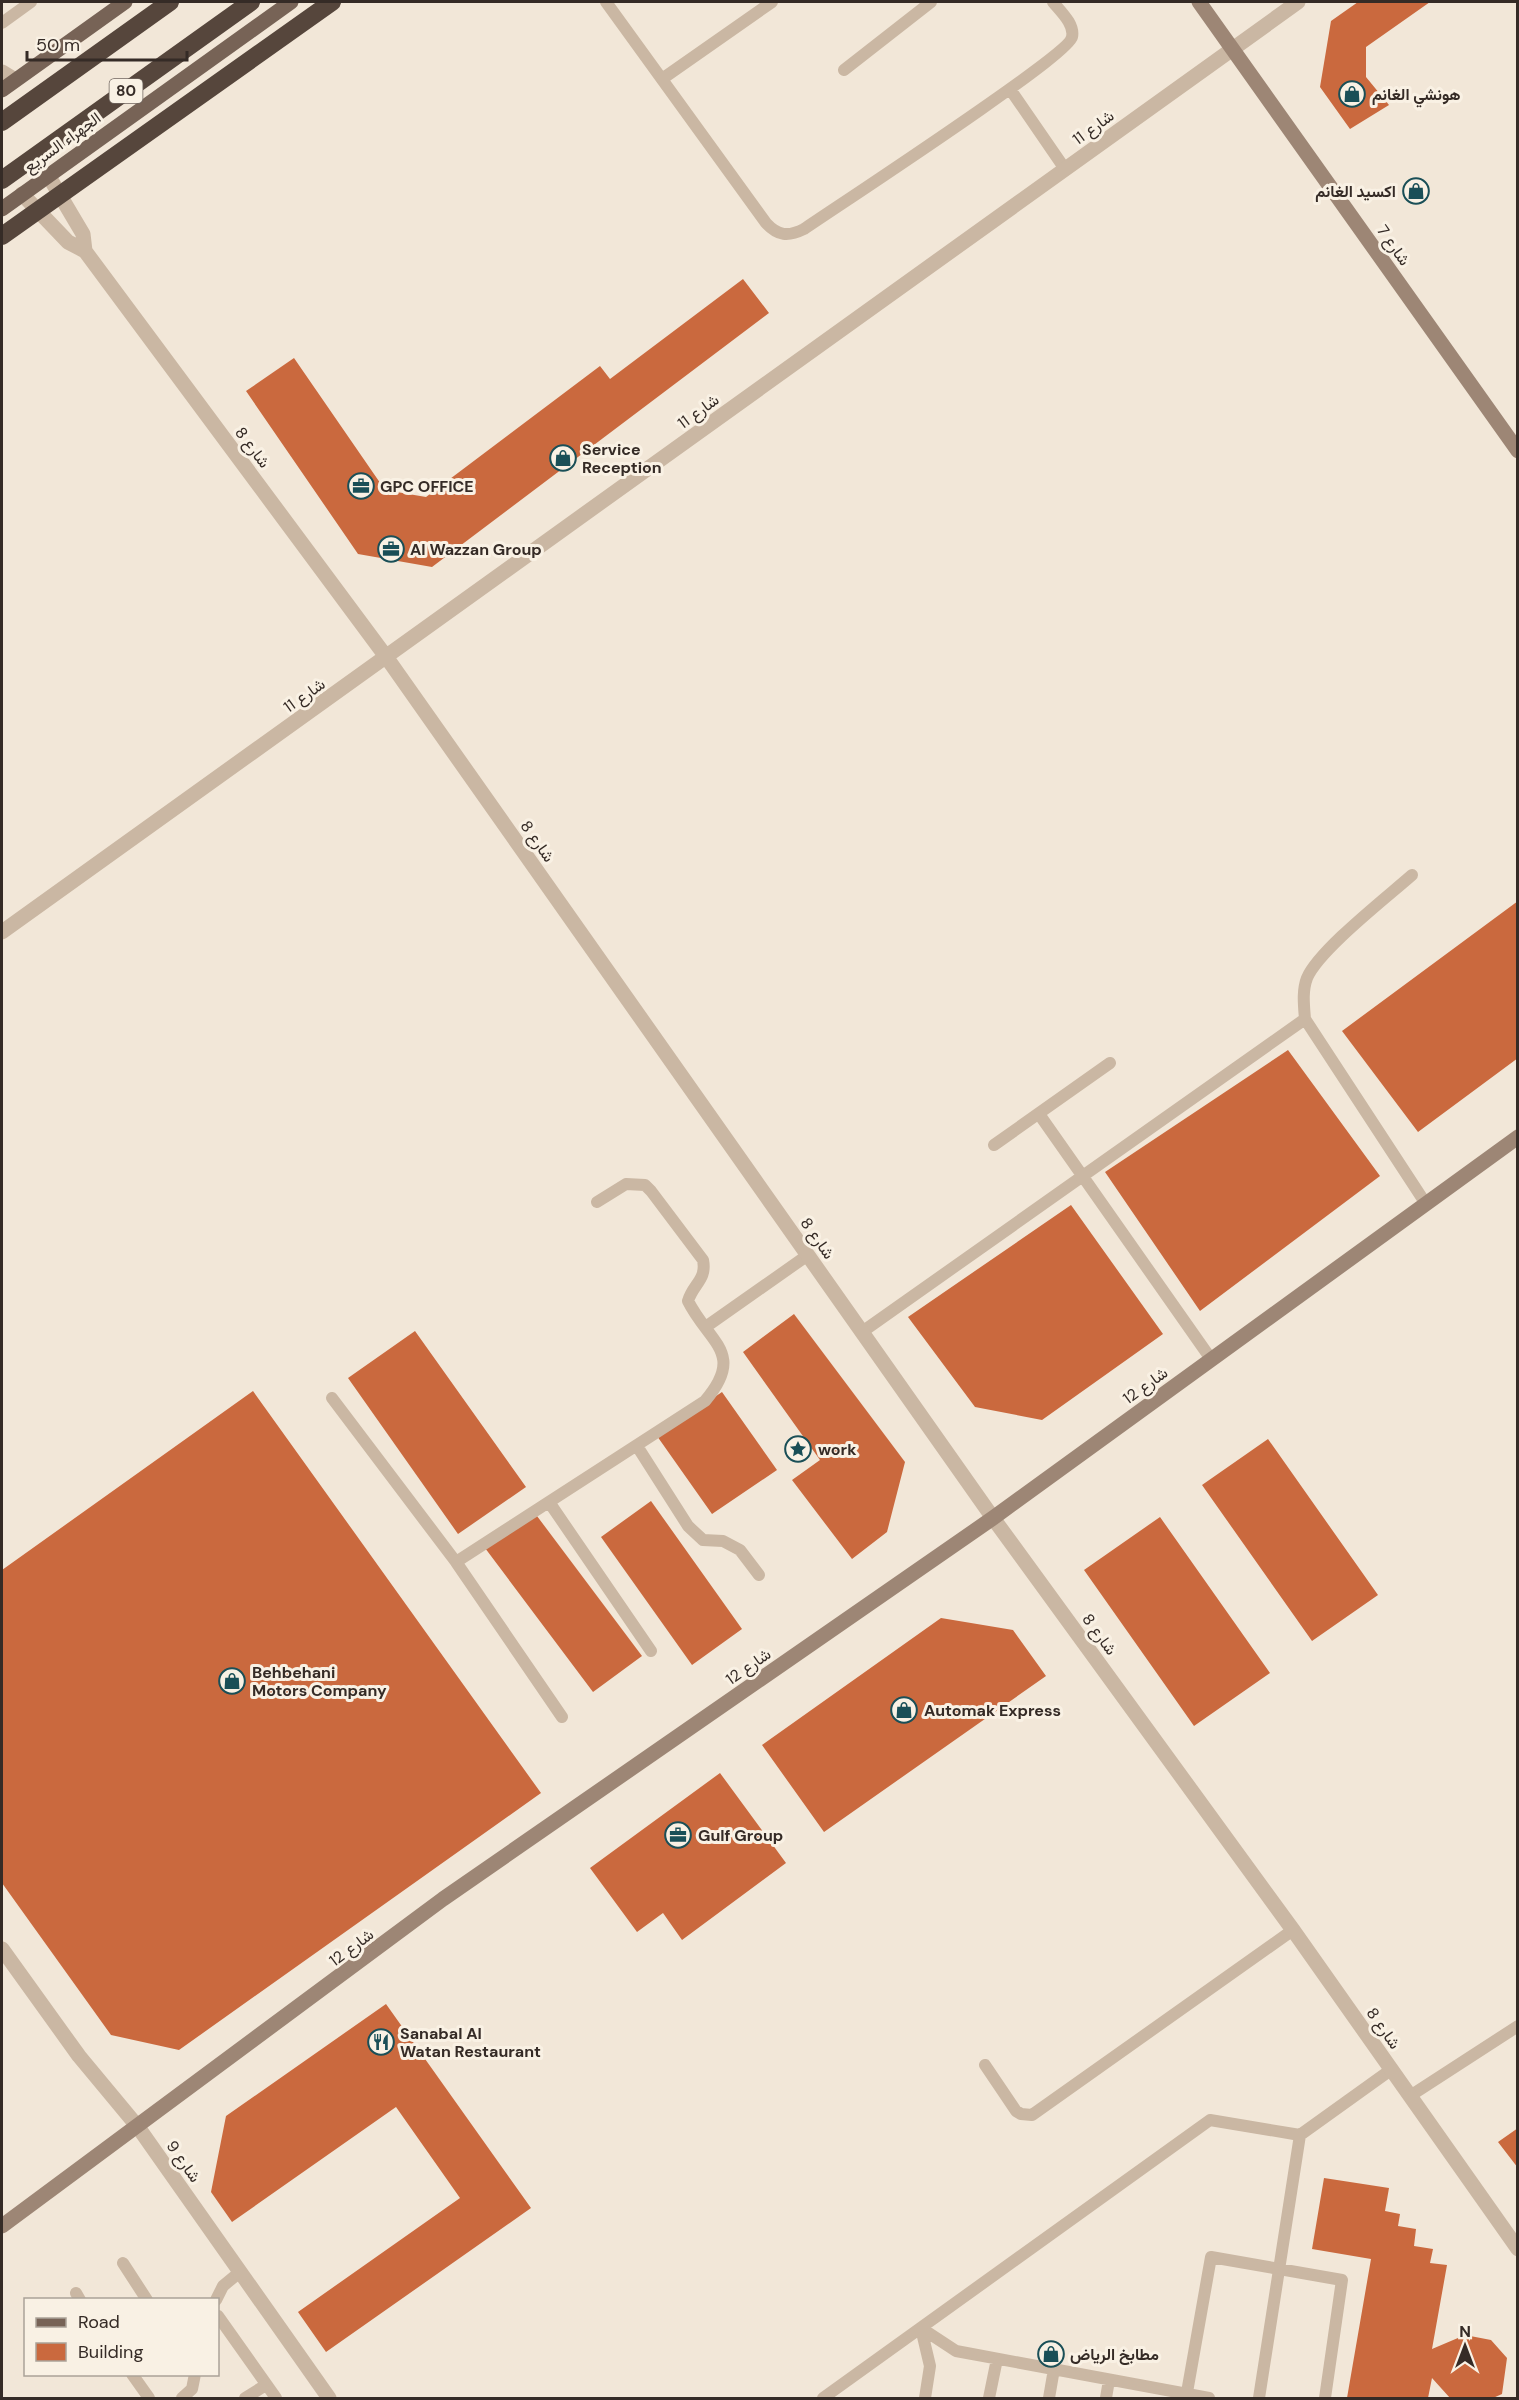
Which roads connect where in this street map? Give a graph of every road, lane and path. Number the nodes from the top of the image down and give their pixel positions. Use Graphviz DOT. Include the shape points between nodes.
graph roads {
  1 [pos="31,2"];
  2 [pos="125,2"];
  3 [pos="170,2"];
  4 [pos="251,2"];
  5 [pos="291,2"];
  6 [pos="332,2"];
  7 [pos="606,2"];
  8 [pos="772,2"];
  9 [pos="931,2"];
  10 [pos="1053,2"];
  11 [pos="1199,2"];
  12 [pos="1298,2"];
  13 [pos="2,23"];
  14 [pos="1232,48"];
  15 [pos="844,70"];
  16 [pos="2,72"];
  17 [pos="662,79"];
  18 [pos="15,80"];
  19 [pos="1010,89"];
  20 [pos="2,90"];
  21 [pos="2,122"];
  22 [pos="1065,169"];
  23 [pos="48,175"];
  24 [pos="2,180"];
  25 [pos="22,194"];
  26 [pos="2,209"];
  27 [pos="2,236"];
  28 [pos="85,251"];
  29 [pos="1518,451"];
  30 [pos="387,658"];
  31 [pos="1412,874"];
  32 [pos="2,932"];
  33 [pos="1305,1019"];
  34 [pos="1110,1063"];
  35 [pos="1039,1114"];
  36 [pos="1518,1137"];
  37 [pos="994,1145"];
  38 [pos="1081,1178"];
  39 [pos="597,1202"];
  40 [pos="1426,1204"];
  41 [pos="808,1255"];
  42 [pos="707,1326"];
  43 [pos="862,1332"];
  44 [pos="1211,1359"];
  45 [pos="332,1398"];
  46 [pos="637,1446"];
  47 [pos="549,1502"];
  48 [pos="993,1518"];
  49 [pos="456,1562"];
  50 [pos="759,1575"];
  51 [pos="651,1651"];
  52 [pos="562,1717"];
  53 [pos="1293,1930"];
  54 [pos="2,1949"];
  55 [pos="1518,2026"];
  56 [pos="985,2065"];
  57 [pos="1392,2069"];
  58 [pos="1410,2096"];
  59 [pos="138,2127"];
  60 [pos="1300,2135"];
  61 [pos="2,2226"];
  62 [pos="1518,2249"];
  63 [pos="123,2263"];
  64 [pos="1279,2267"];
  65 [pos="240,2272"];
  66 [pos="146,2298"];
  67 [pos="217,2298"];
  68 [pos="219,2317"];
  69 [pos="921,2328"];
  70 [pos="997,2359"];
  71 [pos="1054,2369"];
  72 [pos="133,2376"];
  73 [pos="195,2376"];
  74 [pos="1109,2380"];
  75 [pos="266,2385"];
  76 [pos="1186,2396"];
  77 [pos="149,2398"];
  78 [pos="182,2398"];
  79 [pos="245,2398"];
  80 [pos="276,2398"];
  81 [pos="329,2398"];
  82 [pos="823,2398"];
  83 [pos="925,2398"];
  84 [pos="989,2398"];
  85 [pos="1049,2398"];
  86 [pos="1106,2398"];
  87 [pos="1209,2398"];
  88 [pos="1259,2398"];
  89 [pos="1325,2398"];
  1 -- 13 [label="lane"];
  2 -- 18 [label="main road"];
  3 -- 21 [label="highway"];
  4 -- 24 [label="highway, الجهراء السريع / 80"];
  5 -- 23 [label="main road, الجهراء السريع"];
  6 -- 27 [label="highway, bridge"];
  7 -- 17 [label="lane"];
  8 -- 17 [label="lane"];
  9 -- 15 [label="lane"];
  10 -- 19 [label="lane" via="1072,29 1070,43"];
  11 -- 14 [label="street, شارع 7"];
  12 -- 14 [label="street, شارع 11"];
  14 -- 22 [label="street, شارع 11"];
  14 -- 29 [label="street, شارع 7"];
  16 -- 18 [label="street"];
  17 -- 19 [label="lane" via="766,223 783,235 804,229"];
  18 -- 20 [label="main road"];
  19 -- 22 [label="lane"];
  22 -- 30 [label="street, شارع 11"];
  23 -- 25 [label="main road, الجهراء السريع"];
  23 -- 28 [label="street, شارع 8" via="83,234"];
  25 -- 26 [label="main road, الجهراء السريع"];
  25 -- 28 [label="street, شارع 8" via="68,242"];
  28 -- 30 [label="street, شارع 8"];
  30 -- 32 [label="street, شارع 11"];
  30 -- 41 [label="street, شارع 8"];
  31 -- 33 [label="lane" via="1320,958 1307,978"];
  33 -- 38 [label="lane"];
  33 -- 40 [label="lane"];
  34 -- 35 [label="lane"];
  35 -- 37 [label="lane"];
  35 -- 38 [label="lane"];
  36 -- 40 [label="street, شارع 12"];
  38 -- 43 [label="lane"];
  38 -- 44 [label="lane"];
  39 -- 42 [label="lane" via="626,1184 645,1185 651,1191 703,1260 705,1272 688,1301"];
  40 -- 44 [label="street, شارع 12"];
  41 -- 42 [label="lane"];
  41 -- 43 [label="street, شارع 8"];
  42 -- 46 [label="lane" via="724,1355 724,1371 718,1386 705,1401"];
  43 -- 48 [label="street, شارع 8"];
  44 -- 48 [label="street, شارع 12"];
  45 -- 49 [label="lane"];
  46 -- 47 [label="lane"];
  46 -- 50 [label="lane" via="688,1526 703,1540 723,1541 740,1550"];
  47 -- 49 [label="lane"];
  47 -- 51 [label="lane"];
  48 -- 53 [label="street, شارع 8"];
  48 -- 59 [label="street, شارع 12" via="443,1899"];
  49 -- 52 [label="lane"];
  53 -- 56 [label="lane" via="1032,2115 1016,2111"];
  53 -- 57 [label="street, شارع 8"];
  54 -- 59 [label="street, شارع 9" via="79,2056"];
  55 -- 58 [label="lane"];
  57 -- 58 [label="street, شارع 8"];
  57 -- 60 [label="lane"];
  58 -- 62 [label="street, شارع 8"];
  59 -- 61 [label="street, شارع 12"];
  59 -- 65 [label="street, شارع 9"];
  60 -- 64 [label="lane"];
  60 -- 69 [label="lane" via="1210,2120"];
  63 -- 66 [label="lane"];
  64 -- 76 [label="lane" via="1211,2257"];
  64 -- 88 [label="lane"];
  64 -- 89 [label="lane" via="1342,2280"];
  65 -- 67 [label="lane" via="223,2286"];
  65 -- 81 [label="street, شارع 9"];
  68 -- 75 [label="lane"];
  69 -- 70 [label="lane" via="956,2351"];
  69 -- 82 [label="lane"];
  69 -- 83 [label="lane" via="930,2366"];
  70 -- 71 [label="lane"];
  70 -- 84 [label="lane"];
  71 -- 74 [label="lane"];
  71 -- 85 [label="lane"];
  72 -- 77 [label="lane"];
  73 -- 78 [label="lane" via="192,2389"];
  74 -- 76 [label="lane"];
  74 -- 86 [label="lane"];
  75 -- 79 [label="lane"];
  75 -- 80 [label="lane"];
  76 -- 87 [label="lane"];
}
